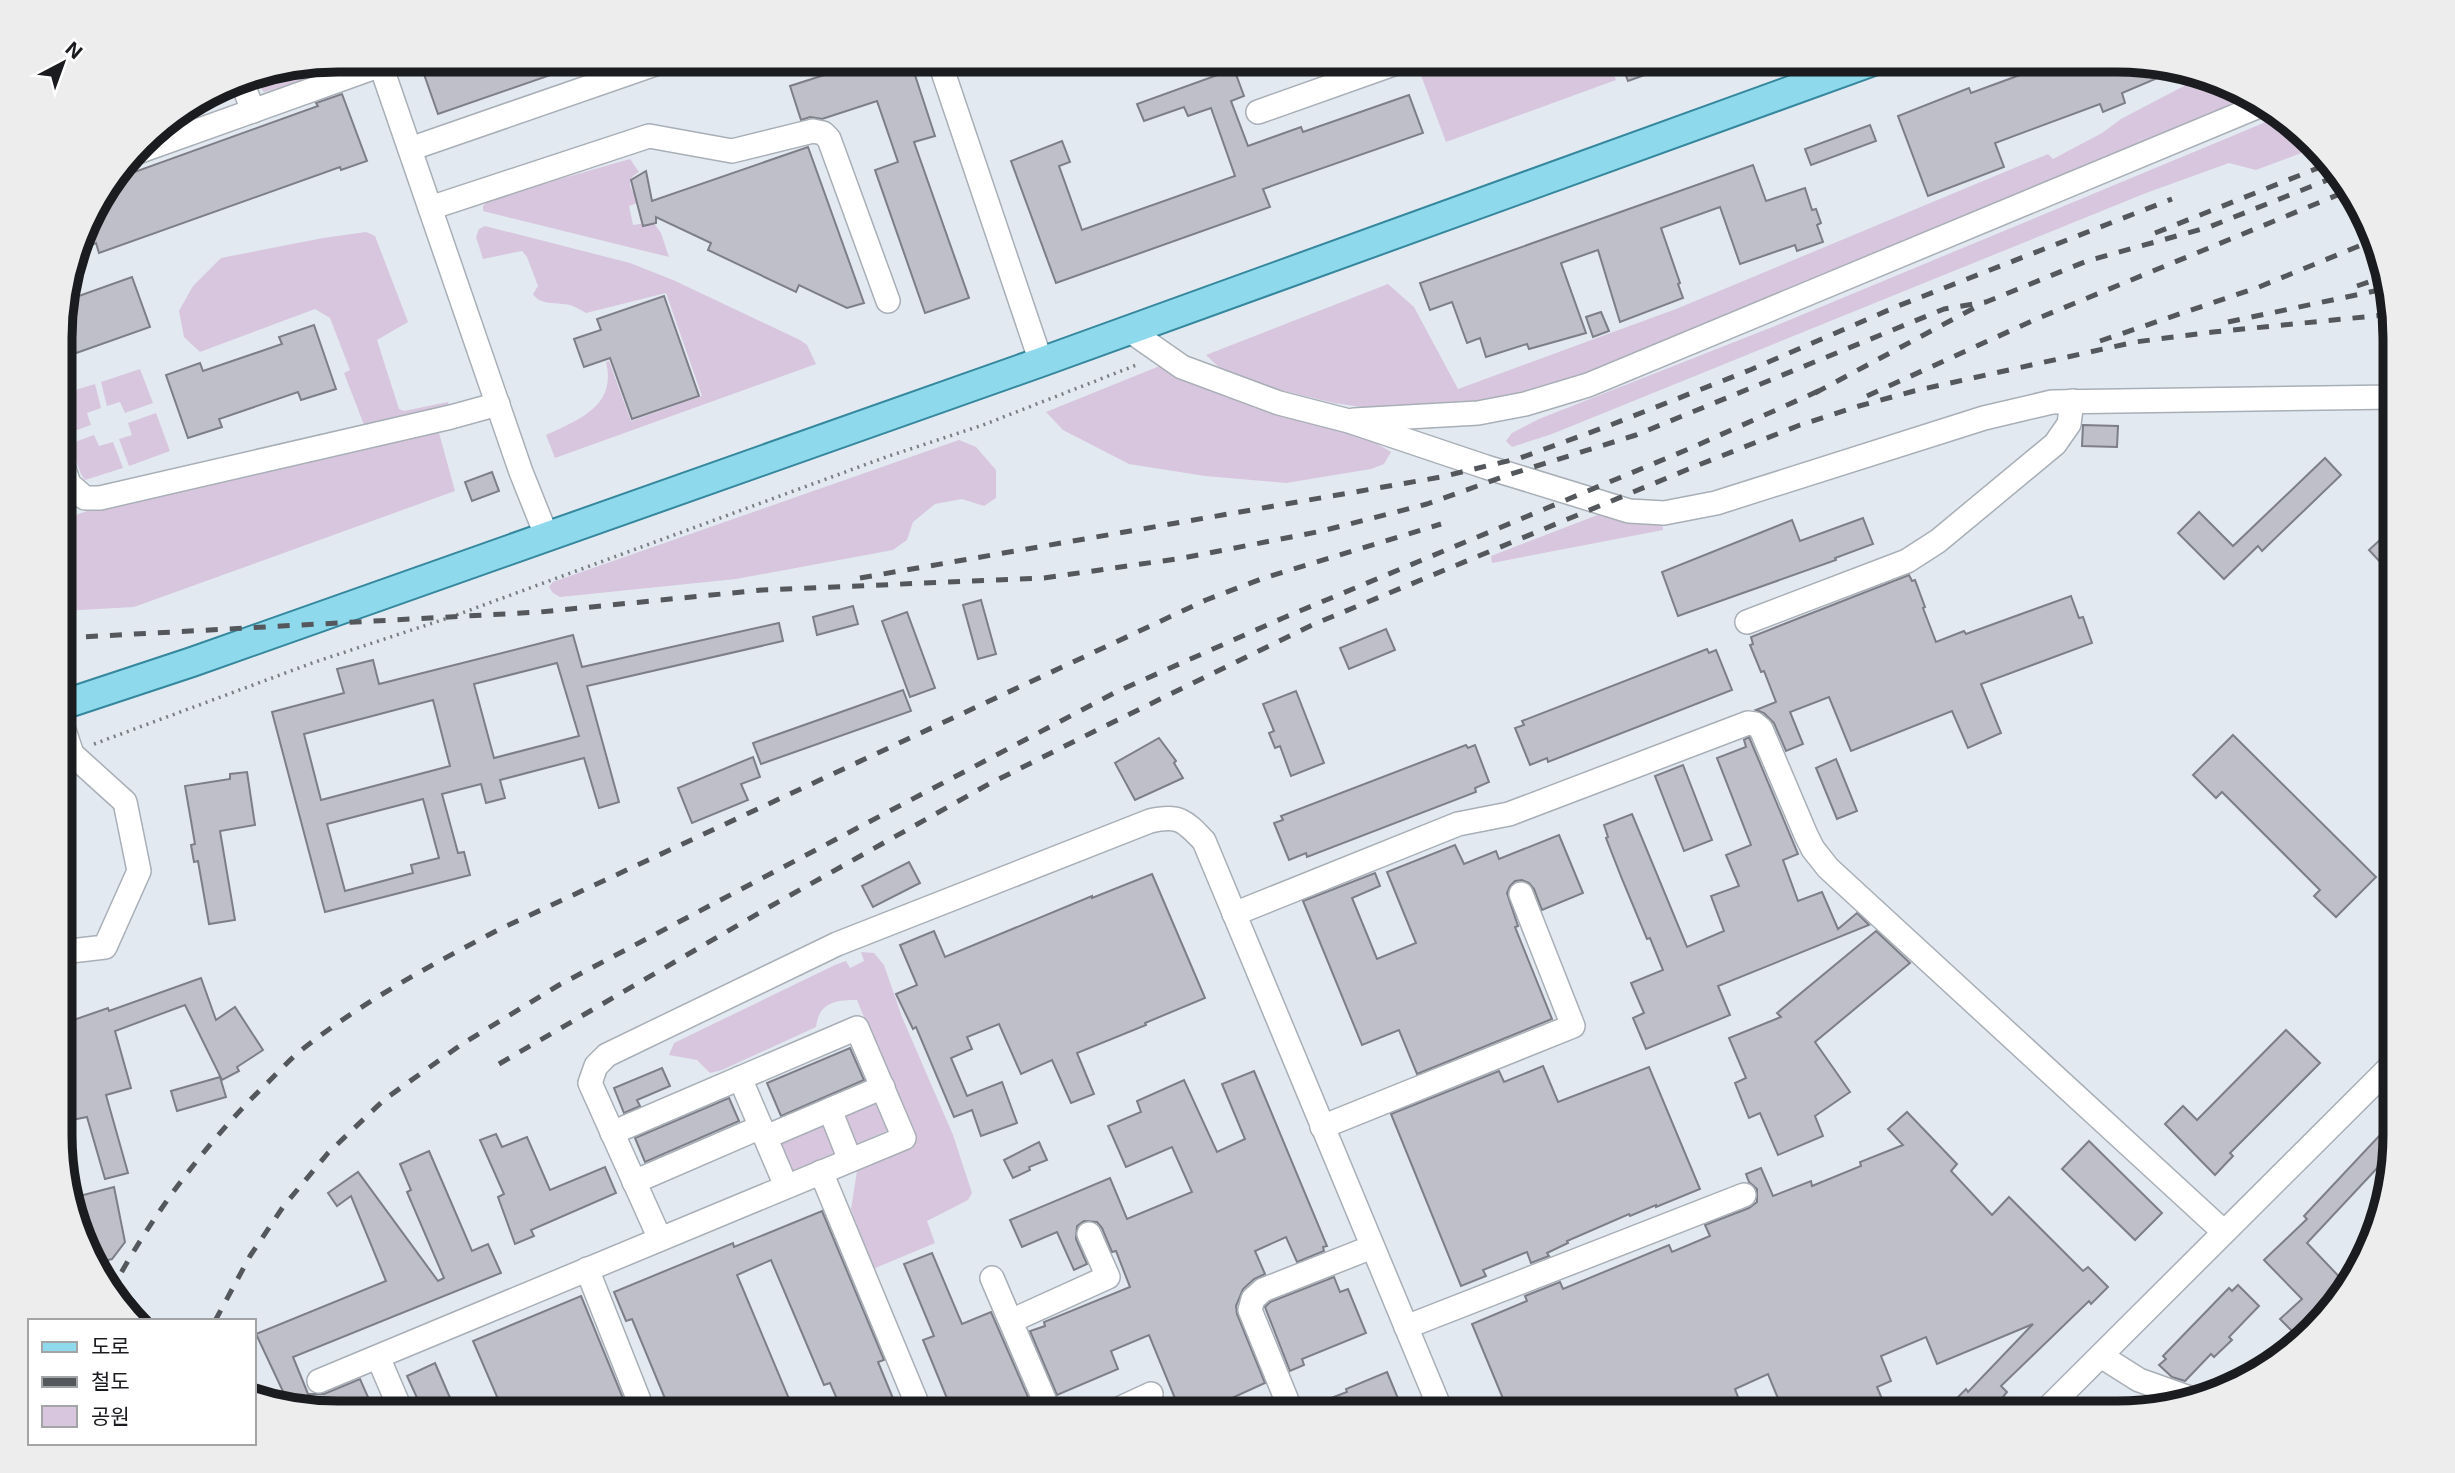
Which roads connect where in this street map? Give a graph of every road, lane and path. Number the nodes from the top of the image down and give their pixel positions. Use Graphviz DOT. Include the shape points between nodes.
graph roads {
  1 [pos="354,72"];
  2 [pos="383,72"];
  3 [pos="632,72"];
  4 [pos="943,72"];
  5 [pos="1371,72"];
  6 [pos="1843,72"];
  7 [pos="245,89"];
  8 [pos="2253,109"];
  9 [pos="253,111"];
  10 [pos="1258,112"];
  11 [pos="154,146"];
  12 [pos="410,149"];
  13 [pos="430,208"];
  14 [pos="888,301"];
  15 [pos="1129,330"];
  16 [pos="1164,355"];
  17 [pos="1041,362"];
  18 [pos="2383,397"];
  19 [pos="2072,401"];
  20 [pos="498,404"];
  21 [pos="1349,421"];
  22 [pos="72,487"];
  23 [pos="547,537"];
  24 [pos="1747,622"];
  25 [pos="72,702"];
  26 [pos="88,746"];
  27 [pos="72,754"];
  28 [pos="1521,894"];
  29 [pos="1234,914"];
  30 [pos="72,952"];
  31 [pos="2383,1074"];
  32 [pos="740,1078"];
  33 [pos="883,1087"];
  34 [pos="830,1110"];
  35 [pos="1322,1127"];
  36 [pos="764,1132"];
  37 [pos="612,1133"];
  38 [pos="850,1160"];
  39 [pos="821,1172"];
  40 [pos="634,1182"];
  41 [pos="786,1186"];
  42 [pos="1744,1195"];
  43 [pos="2224,1232"];
  44 [pos="1090,1234"];
  45 [pos="660,1239"];
  46 [pos="1372,1247"];
  47 [pos="587,1269"];
  48 [pos="992,1278"];
  49 [pos="1011,1321"];
  50 [pos="1406,1327"];
  51 [pos="2101,1356"];
  52 [pos="379,1357"];
  53 [pos="319,1381"];
  54 [pos="1151,1394"];
  55 [pos="2178,1394"];
  56 [pos="397,1401"];
  57 [pos="640,1401"];
  58 [pos="916,1401"];
  59 [pos="1046,1401"];
  60 [pos="1136,1401"];
  61 [pos="1287,1401"];
  62 [pos="1436,1401"];
  63 [pos="2055,1401"];
  1 -- 9 [label="street"];
  2 -- 12 [label="street"];
  3 -- 12 [label="street"];
  4 -- 17 [label="street"];
  5 -- 10 [label="street"];
  6 -- 15 [label="main road"];
  7 -- 9 [label="street"];
  8 -- 21 [label="street" via="1588,385 1478,413"];
  9 -- 11 [label="street"];
  12 -- 13 [label="street"];
  13 -- 14 [label="street" via="649,136 732,151 813,131 829,139"];
  13 -- 20 [label="street"];
  15 -- 16 [label="street"];
  15 -- 17 [label="main road"];
  16 -- 21 [label="street" via="1279,403"];
  16 -- 26 [label="path" via="982,425"];
  17 -- 23 [label="main road"];
  18 -- 19 [label="street"];
  19 -- 21 [label="street" via="1984,418 1716,503 1664,513 1629,511"];
  19 -- 24 [label="street" via="2069,424 2055,444 1938,541 1907,561"];
  20 -- 22 [label="street" via="100,498 85,498"];
  20 -- 23 [label="street"];
  23 -- 25 [label="main road"];
  27 -- 30 [label="street" via="125,802 139,871 105,947"];
  28 -- 35 [label="street" via="1573,1026"];
  29 -- 35 [label="street"];
  29 -- 37 [label="street" via="1204,841 1180,819 1150,821 837,944 607,1055 596,1066 590,1083"];
  29 -- 43 [label="street" via="1458,824 1509,814 1755,724 1813,849 1828,868"];
  31 -- 43 [label="street"];
  32 -- 33 [label="street" via="857,1028"];
  32 -- 36 [label="street"];
  32 -- 37 [label="street"];
  33 -- 34 [label="street"];
  33 -- 38 [label="street" via="904,1138"];
  34 -- 36 [label="street"];
  34 -- 38 [label="street"];
  35 -- 46 [label="street"];
  36 -- 40 [label="street"];
  36 -- 41 [label="street"];
  37 -- 40 [label="street"];
  38 -- 39 [label="street"];
  39 -- 41 [label="street"];
  39 -- 58 [label="street"];
  40 -- 45 [label="street"];
  41 -- 45 [label="street"];
  42 -- 50 [label="street"];
  43 -- 51 [label="street"];
  44 -- 49 [label="street" via="1108,1277"];
  45 -- 47 [label="street"];
  46 -- 50 [label="street"];
  46 -- 61 [label="street" via="1263,1290 1253,1299 1250,1310"];
  47 -- 52 [label="street"];
  47 -- 57 [label="street"];
  48 -- 49 [label="street"];
  49 -- 59 [label="street"];
  50 -- 62 [label="street"];
  51 -- 55 [label="street" via="2138,1380"];
  51 -- 63 [label="street"];
  52 -- 53 [label="street"];
  52 -- 56 [label="street"];
  54 -- 60 [label="street"];
}
